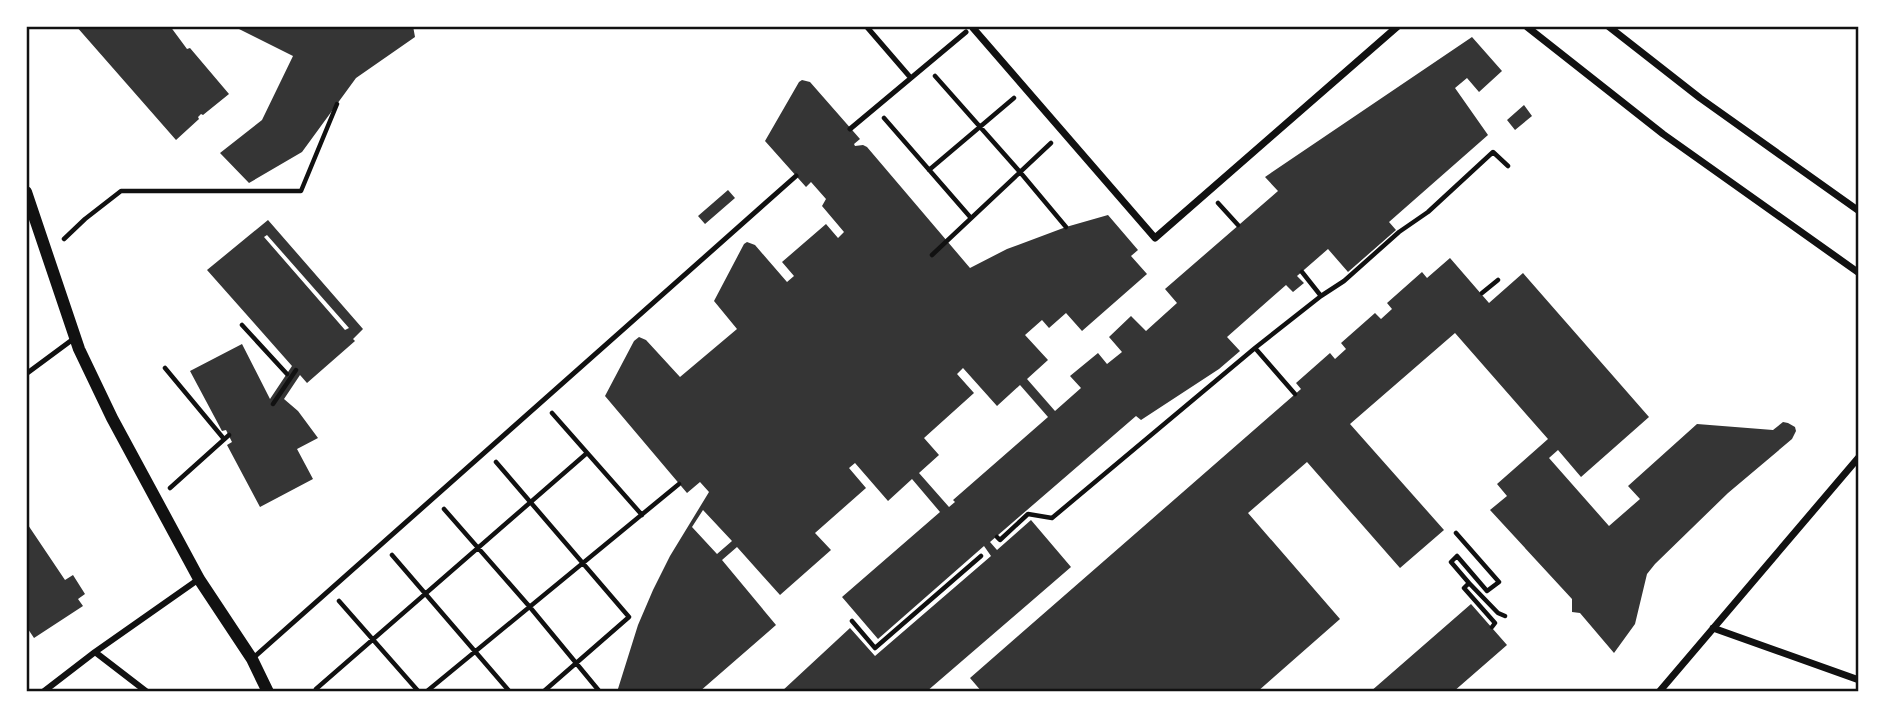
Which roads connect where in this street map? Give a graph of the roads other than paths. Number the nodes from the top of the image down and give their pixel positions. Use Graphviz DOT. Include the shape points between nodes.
graph roads {
  1 [pos="866,26"];
  2 [pos="976,26"];
  3 [pos="1398,26"];
  4 [pos="1526,26"];
  5 [pos="1608,26"];
  6 [pos="966,32"];
  7 [pos="910,77"];
  8 [pos="850,129"];
  9 [pos="796,176"];
  10 [pos="26,192"];
  11 [pos="1859,211"];
  12 [pos="1859,273"];
  13 [pos="75,337"];
  14 [pos="26,374"];
  15 [pos="1859,457"];
  16 [pos="199,579"];
  17 [pos="1713,628"];
  18 [pos="95,652"];
  19 [pos="252,659"];
  20 [pos="1859,680"];
  21 [pos="43,692"];
  22 [pos="147,692"];
  23 [pos="268,692"];
  24 [pos="1659,692"];
  1 -- 7 [label="lane"];
  2 -- 3 [label="street" via="973,28 1156,238"];
  4 -- 12 [label="street" via="1663,134"];
  5 -- 11 [label="street"];
  6 -- 7 [label="lane"];
  7 -- 8 [label="lane"];
  9 -- 19 [label="lane"];
  10 -- 13 [label="street"];
  13 -- 14 [label="lane"];
  13 -- 16 [label="street" via="112,418"];
  15 -- 17 [label="street"];
  16 -- 18 [label="street"];
  16 -- 19 [label="street"];
  17 -- 20 [label="street"];
  17 -- 24 [label="street"];
  18 -- 21 [label="street"];
  18 -- 22 [label="street"];
  19 -- 23 [label="street"];
}
